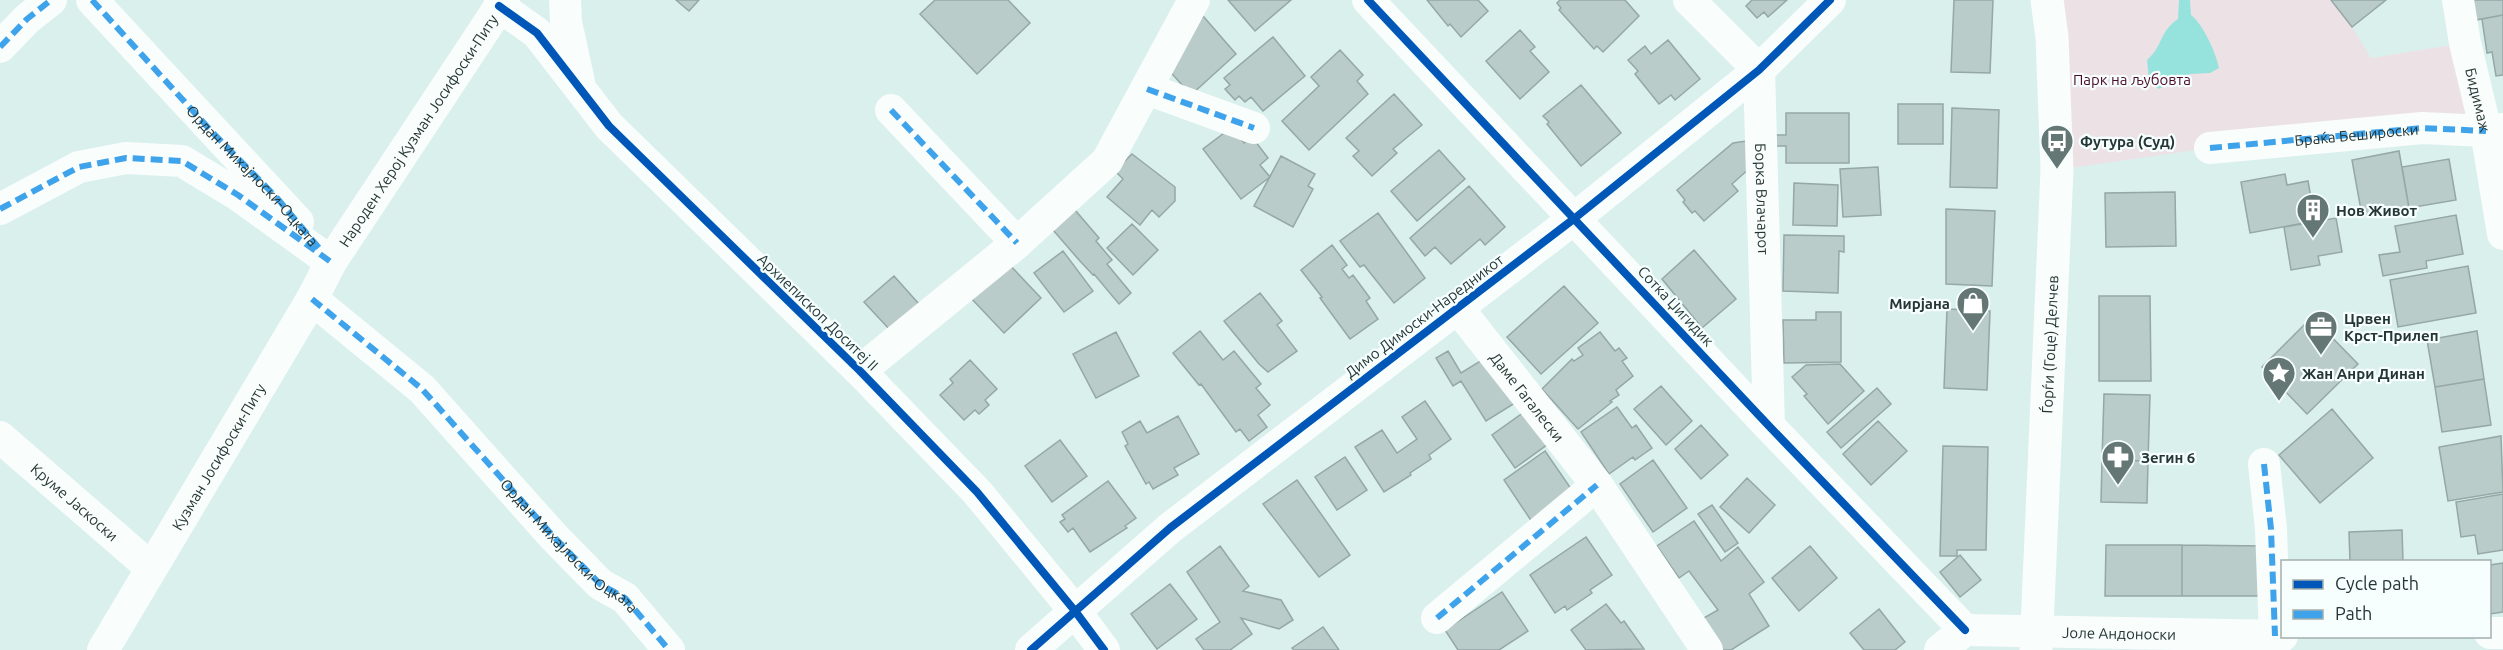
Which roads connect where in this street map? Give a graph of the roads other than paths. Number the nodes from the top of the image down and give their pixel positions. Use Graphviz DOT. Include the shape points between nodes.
graph roads {
  1 [pos="51,0"];
  2 [pos="92,0"];
  3 [pos="565,0"];
  4 [pos="1194,0"];
  5 [pos="1368,0"];
  6 [pos="1689,0"];
  7 [pos="1830,0"];
  8 [pos="2048,0"];
  9 [pos="2058,0"];
  10 [pos="2458,0"];
  11 [pos="502,3"];
  12 [pos="2052,37"];
  13 [pos="0,47"];
  14 [pos="1759,70"];
  15 [pos="1147,88"];
  16 [pos="580,89"];
  17 [pos="891,110"];
  18 [pos="1254,128"];
  19 [pos="2494,130"];
  20 [pos="2210,148"];
  21 [pos="0,209"];
  22 [pos="1575,218"];
  23 [pos="2503,234"];
  24 [pos="1017,243"];
  25 [pos="331,262"];
  26 [pos="312,299"];
  27 [pos="1458,307"];
  28 [pos="860,371"];
  29 [pos="1769,426"];
  30 [pos="0,437"];
  31 [pos="2264,464"];
  32 [pos="1597,484"];
  33 [pos="150,567"];
  34 [pos="1075,611"];
  35 [pos="1437,618"];
  36 [pos="1965,630"];
  37 [pos="2279,636"];
  38 [pos="2036,640"];
  39 [pos="103,650"];
  40 [pos="669,650"];
  41 [pos="1031,650"];
  42 [pos="1104,650"];
  43 [pos="1707,650"];
  44 [pos="1940,650"];
  1 -- 13 [label="street"];
  2 -- 25 [label="street, Ордан Михајлоски-Оцката" via="277,198"];
  3 -- 16 [label="street, Архиепископ Доситеј II"];
  4 -- 15 [label="street, Архиепископ Доситеј II"];
  5 -- 22 [label="street, Сотка Џигидик"];
  6 -- 14 [label="street"];
  7 -- 14 [label="street, Димо Димоски-Наредникот"];
  8 -- 12 [label="main road, Ѓорѓи (Гоце) Делчев"];
  9 -- 12 [label="main road, Ѓорѓи (Гоце) Делчев"];
  10 -- 19 [label="street, Бидимаж" via="2465,43"];
  11 -- 16 [label="street, Архиепископ Доситеј II" via="537,33"];
  11 -- 25 [label="street, Народен Херој Кузман Јосифоски-Питу"];
  12 -- 38 [label="main road, Ѓорѓи (Гоце) Делчев" via="2057,171"];
  14 -- 22 [label="street, Димо Димоски-Наредникот"];
  14 -- 29 [label="street, Борка Влачарот"];
  15 -- 18 [label="street"];
  15 -- 24 [label="street, Архиепископ Доситеј II" via="1107,161"];
  16 -- 28 [label="street, Архиепископ Доситеј II" via="609,126"];
  17 -- 24 [label="street"];
  19 -- 20 [label="street, Браќа Бешироски" via="2422,128"];
  19 -- 23 [label="street, Бидимаж"];
  21 -- 25 [label="street, Ордан Михајлоски-Оцката" via="79,167 126,158 182,161 238,195"];
  22 -- 27 [label="street, Димо Димоски-Наредникот"];
  22 -- 29 [label="street, Сотка Џигидик"];
  24 -- 28 [label="street, Архиепископ Доситеј II"];
  25 -- 26 [label="street, Кузман Јосифоски-Питу"];
  26 -- 33 [label="street, Кузман Јосифоски-Питу"];
  26 -- 40 [label="street, Ордан Михајлоски-Оцката" via="422,389 554,537 600,584 625,598"];
  27 -- 32 [label="street, Даме Гагалески"];
  27 -- 34 [label="street, Димо Димоски-Наредникот" via="1170,528"];
  28 -- 34 [label="street, Архиепископ Доситеј II" via="977,492"];
  29 -- 36 [label="street, Сотка Џигидик"];
  30 -- 33 [label="street, Круме Јаскоски"];
  31 -- 37 [label="street, Јоле Андоноски"];
  32 -- 35 [label="street"];
  32 -- 43 [label="street, Даме Гагалески"];
  33 -- 39 [label="street, Кузман Јосифоски-Питу"];
  34 -- 41 [label="street, Димо Димоски-Наредникот"];
  34 -- 42 [label="street, Архиепископ Доситеј II"];
  36 -- 38 [label="street, Јоле Андоноски"];
  36 -- 44 [label="street"];
  37 -- 38 [label="street, Јоле Андоноски"];
}
